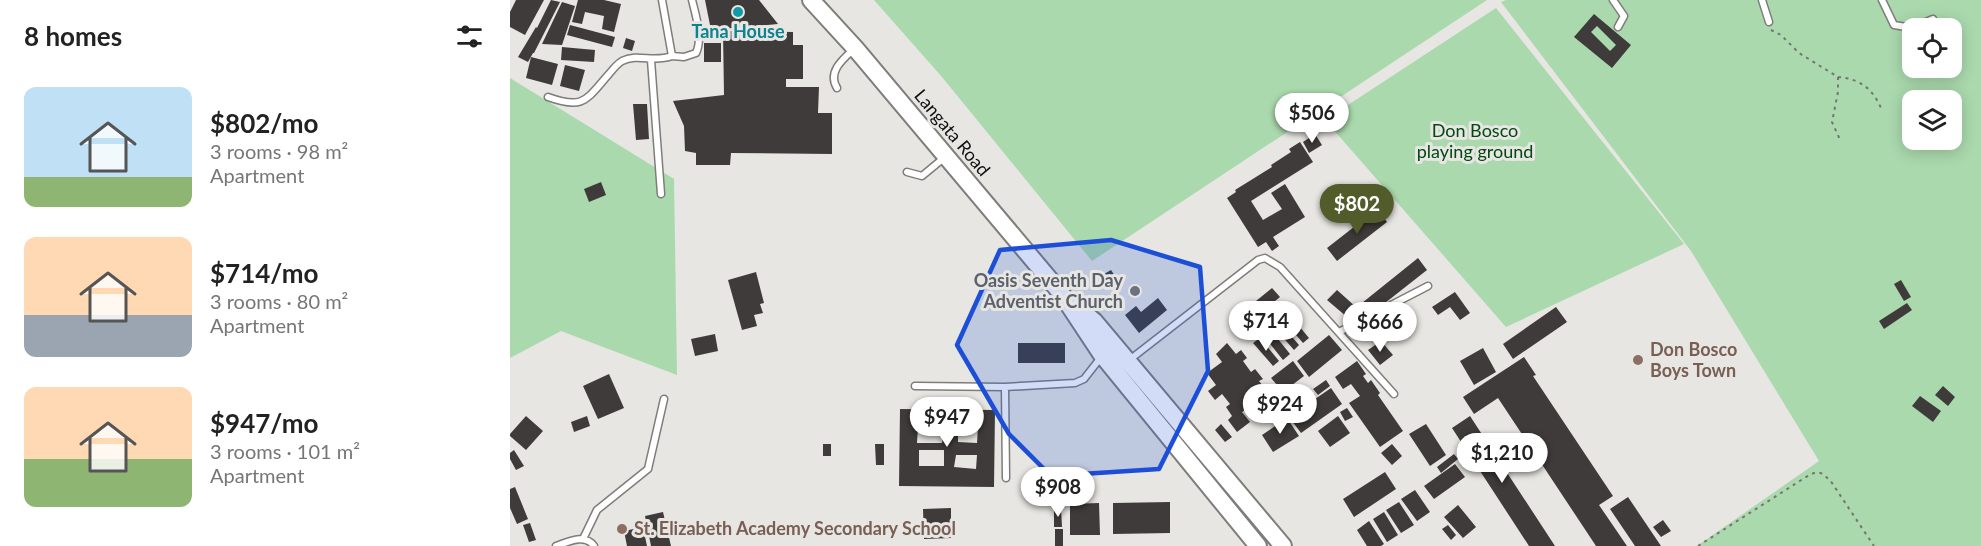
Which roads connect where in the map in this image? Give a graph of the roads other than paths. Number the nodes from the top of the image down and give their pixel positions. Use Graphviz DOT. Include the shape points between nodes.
graph roads {
  1 [pos="662,0"];
  2 [pos="692,0"];
  3 [pos="1613,0"];
  4 [pos="1762,0"];
  5 [pos="1882,0"];
  6 [pos="812,1"];
  7 [pos="1769,22"];
  8 [pos="1902,26"];
  9 [pos="1618,27"];
  10 [pos="855,48"];
  11 [pos="672,56"];
  12 [pos="651,60"];
  13 [pos="837,88"];
  14 [pos="548,97"];
  15 [pos="945,157"];
  16 [pos="907,172"];
  17 [pos="662,194"];
  18 [pos="1428,286"];
  19 [pos="1061,293"];
  20 [pos="1339,332"];
  21 [pos="1102,355"];
  22 [pos="1127,361"];
  23 [pos="915,387"];
  24 [pos="1005,387"];
  25 [pos="1394,394"];
  26 [pos="664,399"];
  27 [pos="1006,478"];
  28 [pos="583,539"];
  29 [pos="556,546"];
  30 [pos="594,546"];
  31 [pos="1258,546"];
  32 [pos="1283,546"];
  1 -- 11 [label="lane"];
  2 -- 11 [label="lane" via="699,47 692,56"];
  3 -- 9 [label="lane" via="1624,16"];
  4 -- 7 [label="lane"];
  5 -- 8 [label="lane" via="1894,25"];
  6 -- 10 [label="main road, Langata Road"];
  10 -- 13 [label="lane" via="841,60 833,75"];
  10 -- 15 [label="main road, Langata Road"];
  11 -- 12 [label="lane"];
  12 -- 14 [label="lane" via="623,61 579,103"];
  12 -- 17 [label="lane"];
  15 -- 16 [label="lane" via="922,176"];
  15 -- 19 [label="main road, Langata Road"];
  18 -- 20 [label="lane"];
  19 -- 21 [label="main road, Langata Road"];
  19 -- 22 [label="main road, Langata Road" via="1094,321"];
  20 -- 22 [label="lane" via="1280,267 1265,258"];
  20 -- 25 [label="lane"];
  21 -- 24 [label="lane" via="1084,379 1075,383"];
  21 -- 31 [label="main road, Langata Road"];
  22 -- 32 [label="main road, Langata Road"];
  23 -- 24 [label="lane"];
  24 -- 27 [label="lane"];
  26 -- 28 [label="lane" via="648,469 597,510"];
  28 -- 29 [label="lane"];
  28 -- 30 [label="lane"];
}
